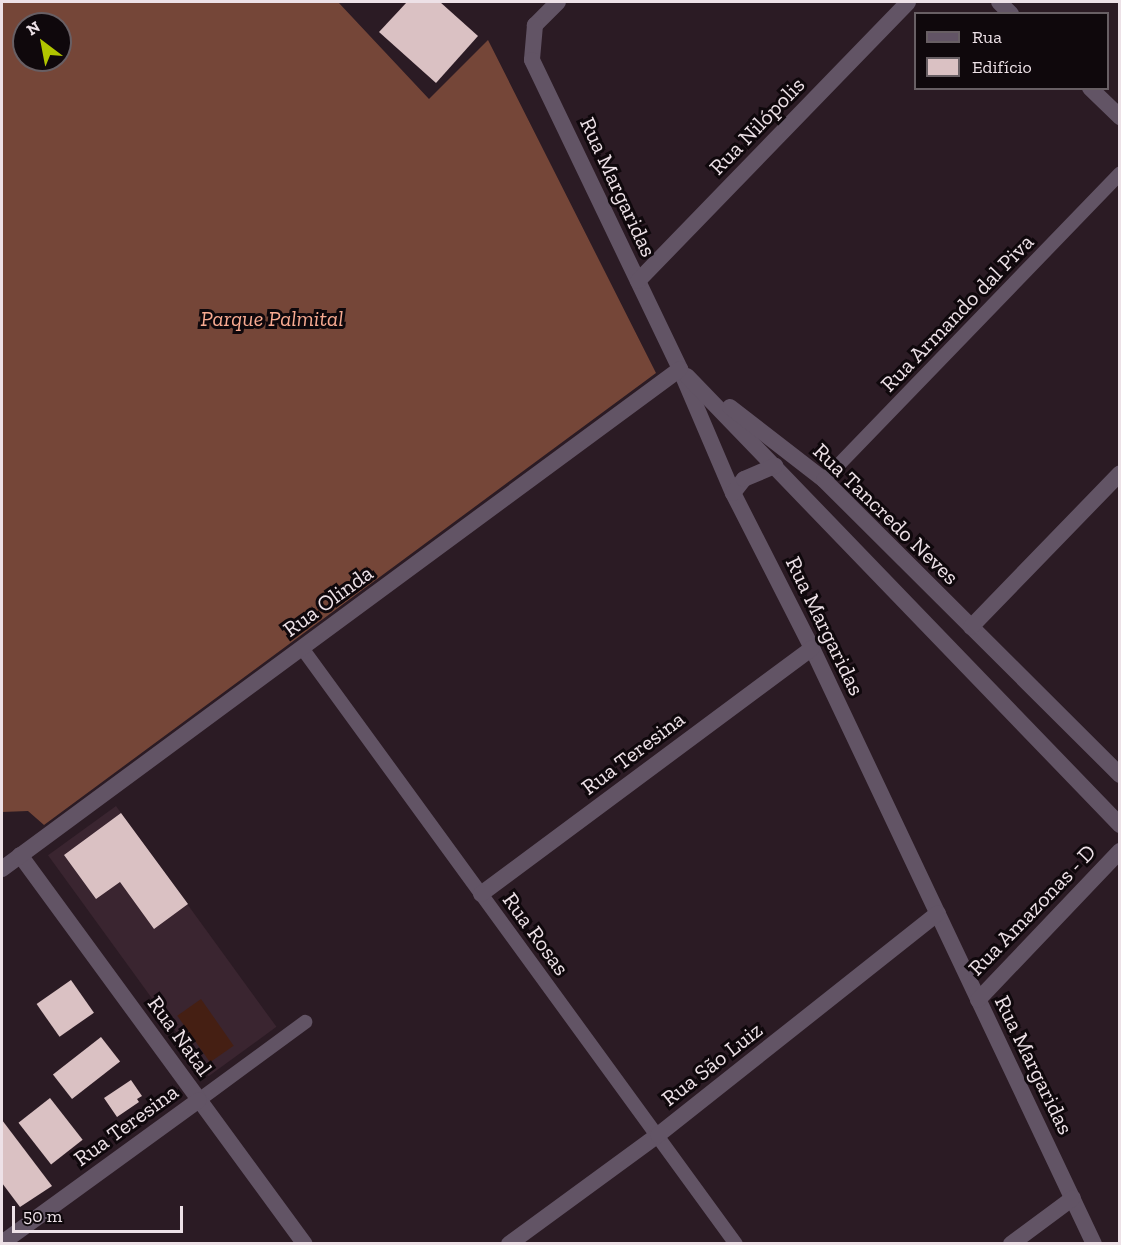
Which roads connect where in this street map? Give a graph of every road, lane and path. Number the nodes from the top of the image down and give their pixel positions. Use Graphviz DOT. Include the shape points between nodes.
graph roads {
  1 [pos="558,2"];
  2 [pos="908,2"];
  3 [pos="1092,90"];
  4 [pos="1119,117"];
  5 [pos="1119,174"];
  6 [pos="638,281"];
  7 [pos="680,369"];
  8 [pos="775,466"];
  9 [pos="1119,473"];
  10 [pos="824,480"];
  11 [pos="733,493"];
  12 [pos="971,627"];
  13 [pos="302,648"];
  14 [pos="812,648"];
  15 [pos="1119,775"];
  16 [pos="1119,825"];
  17 [pos="1119,851"];
  18 [pos="20,855"];
  19 [pos="2,869"];
  20 [pos="481,894"];
  21 [pos="938,913"];
  22 [pos="978,1000"];
  23 [pos="305,1022"];
  24 [pos="199,1100"];
  25 [pos="658,1135"];
  26 [pos="1073,1198"];
  27 [pos="2,1243"];
  28 [pos="304,1244"];
  29 [pos="509,1244"];
  30 [pos="736,1244"];
  31 [pos="1011,1244"];
  32 [pos="1094,1244"];
  1 -- 6 [label="street, Rua Margaridas" via="535,25 532,60"];
  2 -- 6 [label="street, Rua Nilópolis"];
  3 -- 4 [label="street"];
  5 -- 10 [label="lane, Rua Armando dal Piva"];
  6 -- 7 [label="street, Rua Margaridas"];
  7 -- 8 [label="street, Rua Tancredo Neves"];
  7 -- 10 [label="street, Rua Tancredo Neves"];
  7 -- 11 [label="street, Rua Margaridas"];
  7 -- 13 [label="street, Rua Olinda"];
  8 -- 11 [label="street, Rua Tancredo Neves" via="744,479"];
  8 -- 16 [label="street, Rua Tancredo Neves"];
  9 -- 12 [label="street"];
  10 -- 12 [label="street, Rua Tancredo Neves"];
  11 -- 14 [label="street, Rua Margaridas"];
  12 -- 15 [label="street, Rua Tancredo Neves"];
  13 -- 18 [label="street, Rua Olinda"];
  13 -- 20 [label="lane, Rua Rosas"];
  14 -- 20 [label="street, Rua Teresina"];
  14 -- 21 [label="street, Rua Margaridas"];
  17 -- 22 [label="street, Rua Amazonas - D"];
  18 -- 19 [label="street, Rua Olinda"];
  18 -- 24 [label="street, Rua Natal"];
  20 -- 25 [label="lane, Rua Rosas"];
  21 -- 22 [label="street, Rua Margaridas"];
  21 -- 25 [label="street, Rua São Luiz"];
  22 -- 26 [label="street, Rua Margaridas"];
  23 -- 24 [label="lane, Rua Teresina"];
  24 -- 27 [label="street, Rua Teresina"];
  24 -- 28 [label="street, Rua Natal"];
  25 -- 29 [label="street, Rua São Luiz"];
  25 -- 30 [label="lane, Rua Rosas"];
  26 -- 31 [label="street"];
  26 -- 32 [label="street, Rua Margaridas"];
}
